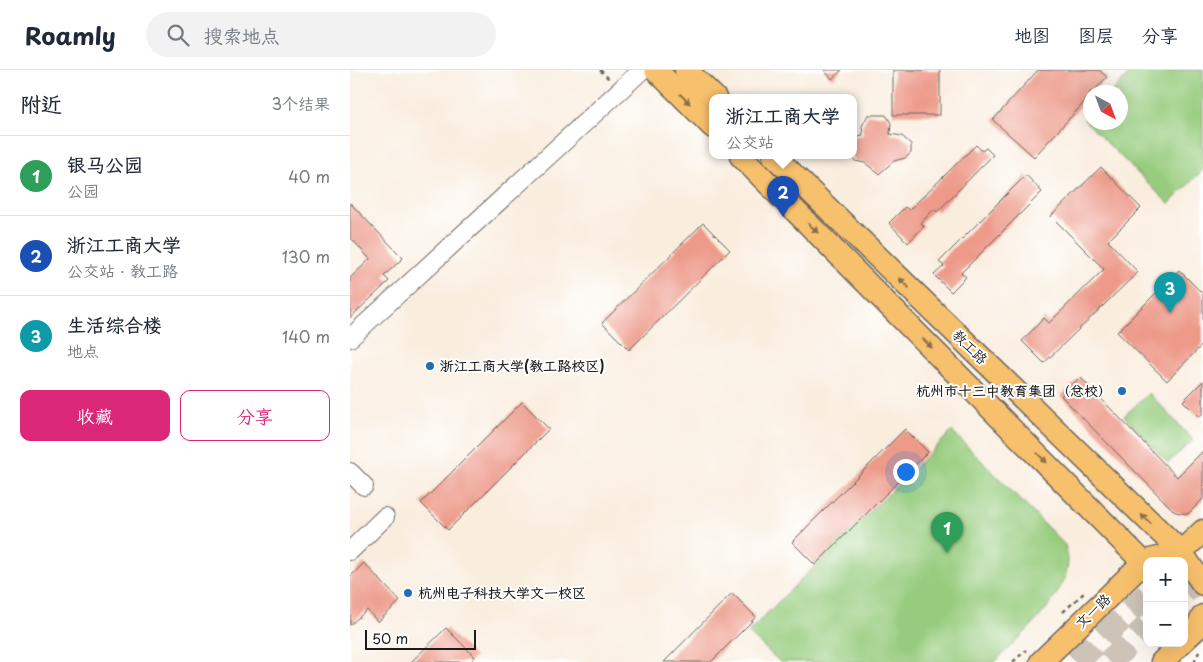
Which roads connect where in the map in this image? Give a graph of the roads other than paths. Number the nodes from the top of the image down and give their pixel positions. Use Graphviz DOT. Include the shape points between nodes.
graph roads {
  1 [pos="642,70"];
  2 [pos="656,70"];
  3 [pos="686,70"];
  4 [pos="711,94"];
  5 [pos="709,123"];
  6 [pos="744,159"];
  7 [pos="777,159"];
  8 [pos="350,338"];
  9 [pos="350,472"];
  10 [pos="364,486"];
  11 [pos="384,517"];
  12 [pos="1203,531"];
  13 [pos="350,551"];
  14 [pos="1181,552"];
  15 [pos="1164,557"];
  16 [pos="1143,559"];
  17 [pos="1143,565"];
  18 [pos="1203,584"];
  19 [pos="1192,629"];
  20 [pos="1041,662"];
  21 [pos="1162,662"];
  1 -- 8 [label="street"];
  2 -- 5 [label="main road, one-way"];
  3 -- 4 [label="main road"];
  6 -- 16 [label="main road, 教工路, one-way"];
  14 -- 7 [label="main road, 教工路, one-way"];
  9 -- 10 [label="street"];
  11 -- 13 [label="street"];
  12 -- 14 [label="main road, 文一路"];
  14 -- 15 [label="main road, 文一路"];
  14 -- 18 [label="main road, 教工路"];
  17 -- 20 [label="main road, 文一路"];
  19 -- 21 [label="main road"];
}
